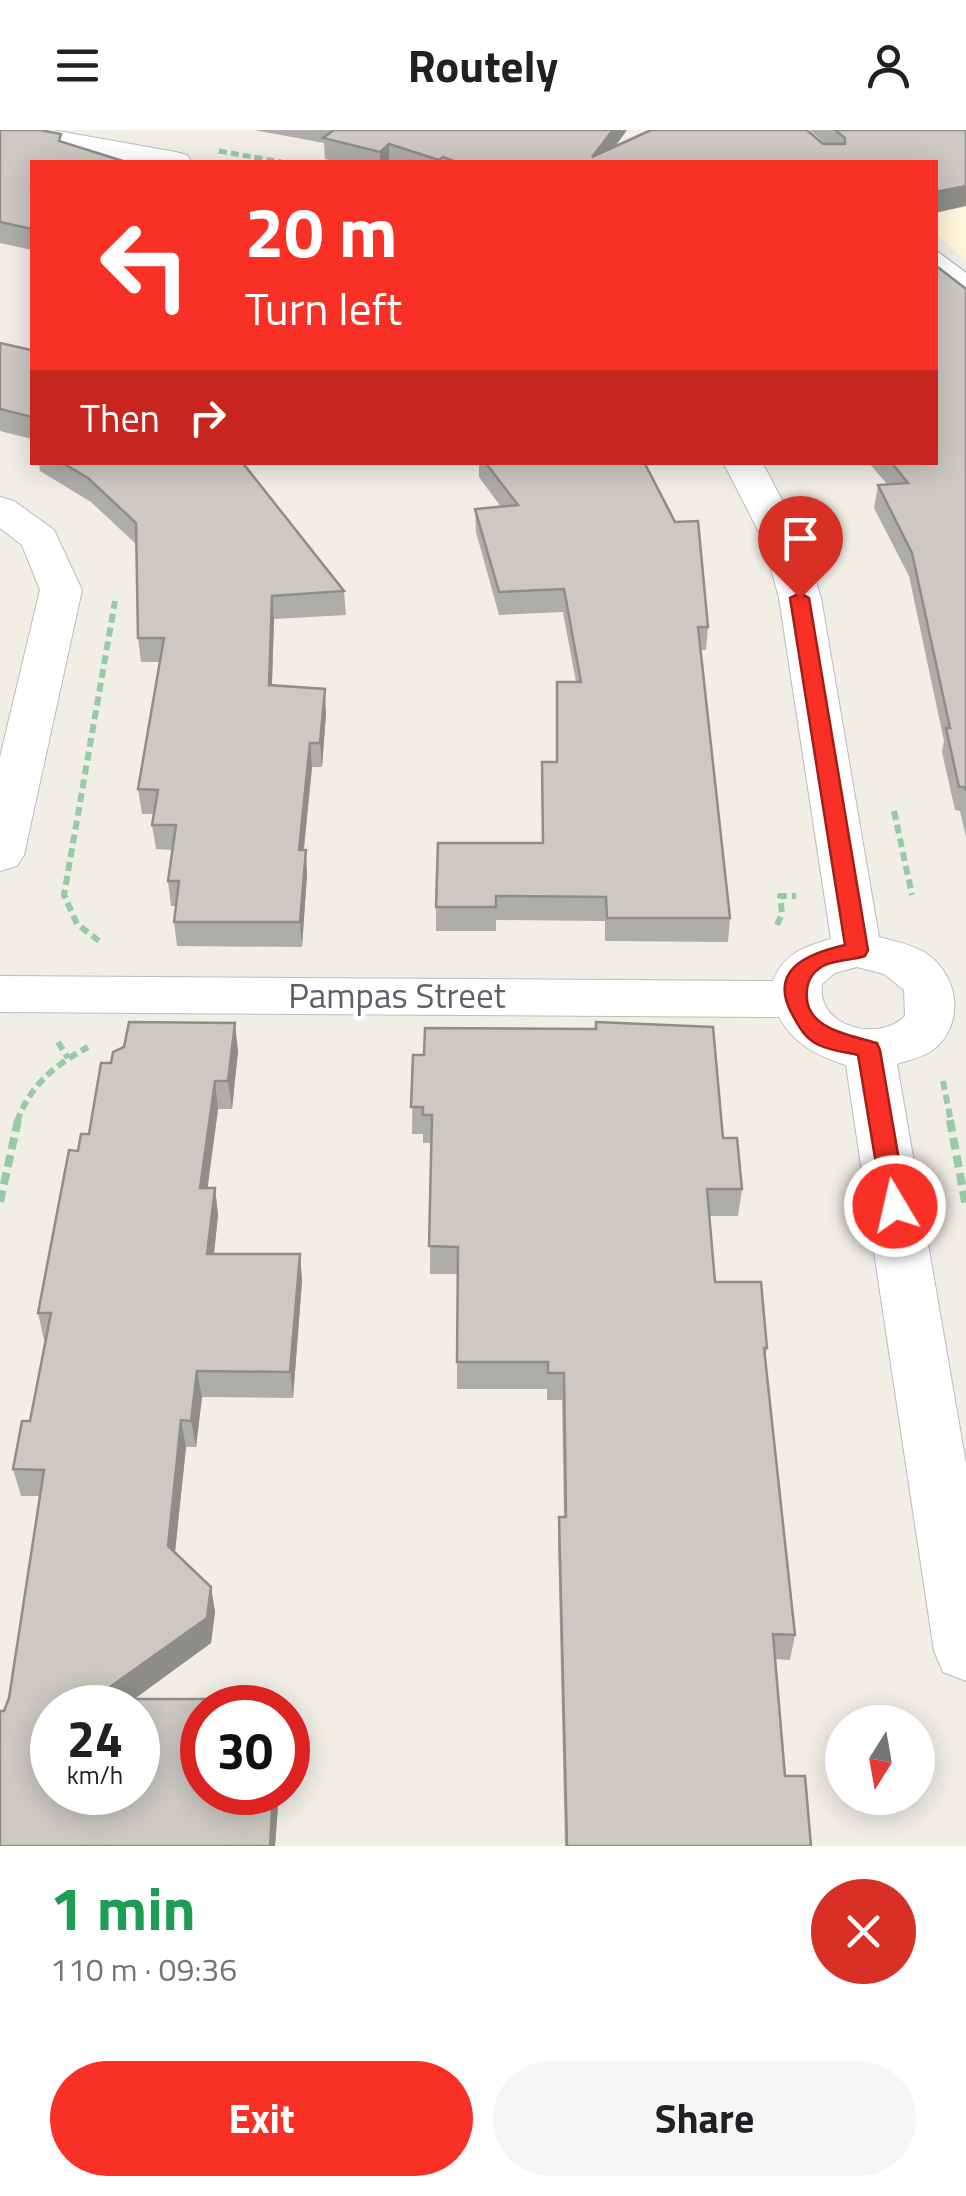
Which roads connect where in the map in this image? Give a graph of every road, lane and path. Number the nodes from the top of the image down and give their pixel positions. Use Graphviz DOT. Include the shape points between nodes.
graph roads {
  1 [pos="0,130"];
  2 [pos="165,160"];
  3 [pos="938,257"];
  4 [pos="966,282"];
  5 [pos="744,465"];
  6 [pos="0,509"];
  7 [pos="115,588"];
  8 [pos="0,856"];
  9 [pos="808,895"];
  10 [pos="771,938"];
  11 [pos="99,942"];
  12 [pos="857,950"];
  13 [pos="0,994"];
  14 [pos="949,997"];
  15 [pos="794,999"];
  16 [pos="57,1041"];
  17 [pos="104,1044"];
  18 [pos="869,1050"];
  19 [pos="68,1058"];
  20 [pos="942,1077"];
  21 [pos="0,1202"];
  22 [pos="966,1207"];
  23 [pos="966,1650"];
  1 -- 2 [label="street"];
  3 -- 4 [label="lane"];
  5 -- 12 [label="street" via="783,540 800,598"];
  6 -- 8 [label="street" via="40,539 61,590"];
  7 -- 11 [label="path" via="64,895 77,924"];
  9 -- 10 [label="path" via="780,896 782,914"];
  12 -- 14 [label="street" via="896,959"];
  12 -- 15 [label="street" via="818,959 804,970"];
  13 -- 15 [label="street, Pampas Street"];
  14 -- 18 [label="street" via="911,1040"];
  15 -- 18 [label="street" via="811,1028"];
  16 -- 19 [label="path"];
  17 -- 19 [label="path"];
  18 -- 23 [label="street"];
  19 -- 21 [label="path" via="20,1105"];
  20 -- 22 [label="path"];
}
